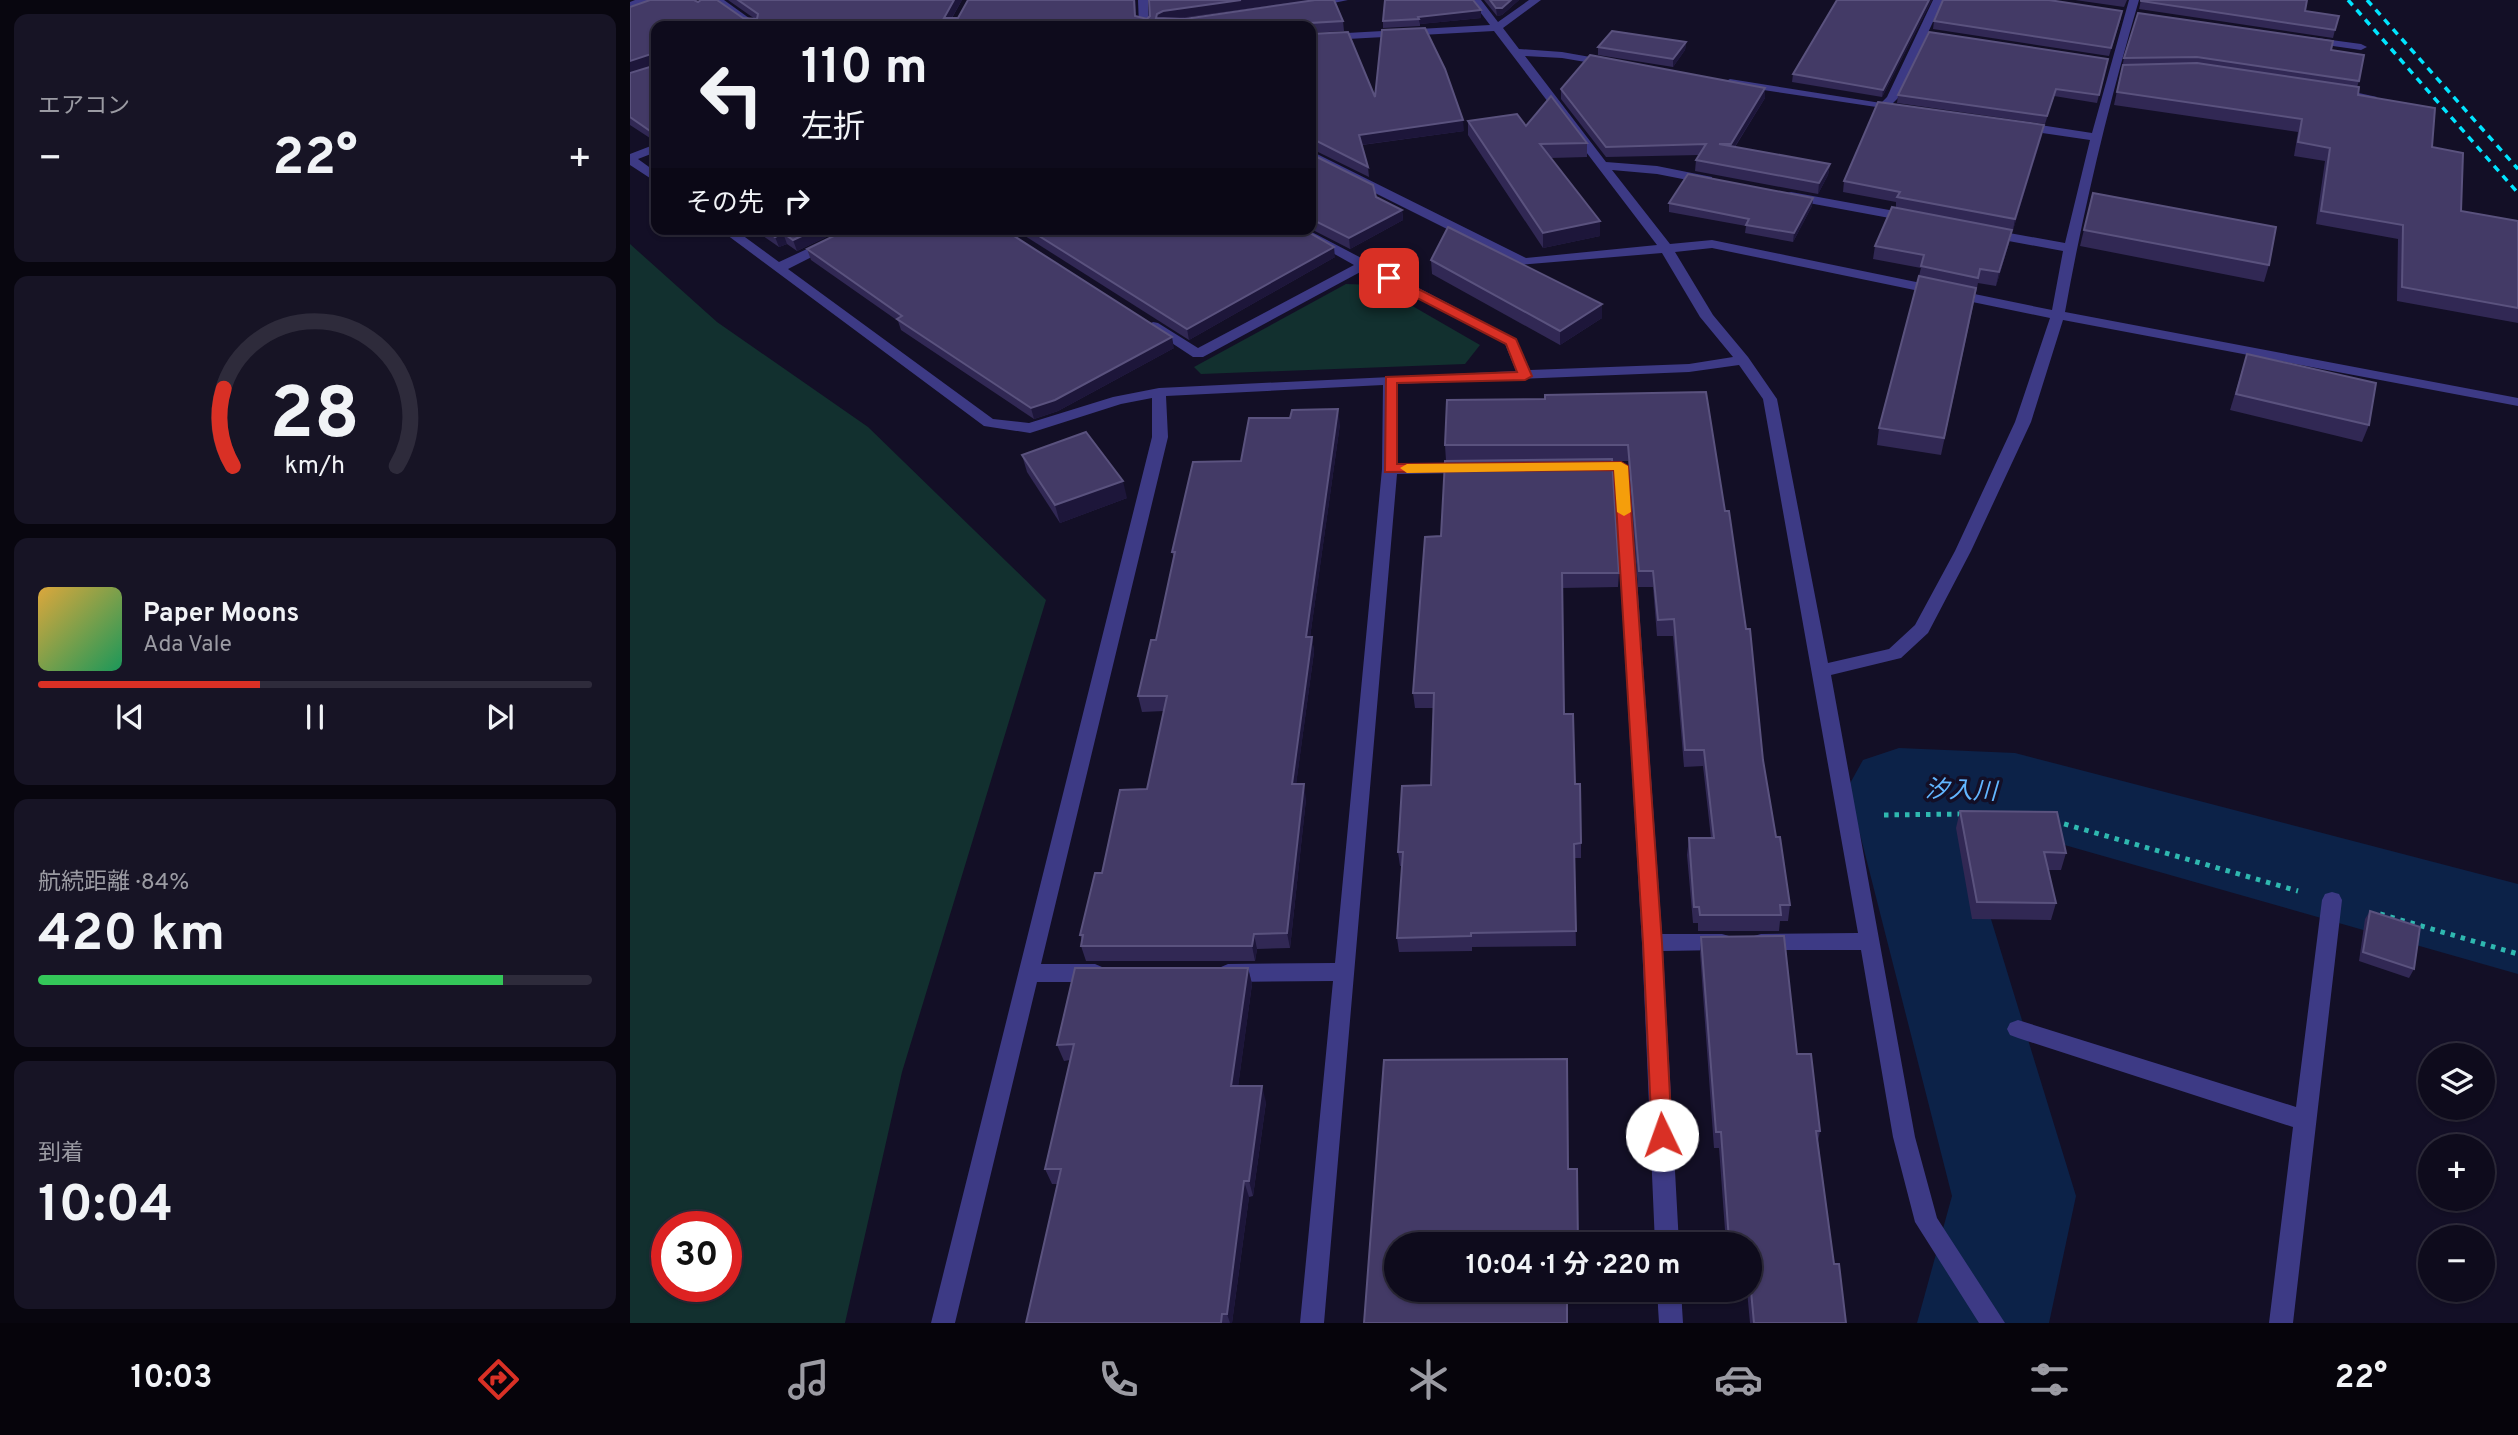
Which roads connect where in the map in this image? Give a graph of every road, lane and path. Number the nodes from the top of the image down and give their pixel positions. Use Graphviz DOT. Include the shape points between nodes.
graph roads {
  1 [pos="646,0"];
  2 [pos="716,0"];
  3 [pos="1143,0"];
  4 [pos="1343,0"];
  5 [pos="1476,0"];
  6 [pos="1536,0"];
  7 [pos="1938,0"];
  8 [pos="2134,0"];
  9 [pos="630,5"];
  10 [pos="1304,6"];
  11 [pos="2116,12"];
  12 [pos="2137,15"];
  13 [pos="748,21"];
  14 [pos="1144,21"];
  15 [pos="1497,28"];
  16 [pos="1922,33"];
  17 [pos="1936,35"];
  18 [pos="1316,38"];
  19 [pos="2293,38"];
  20 [pos="2361,47"];
  21 [pos="1515,52"];
  22 [pos="2101,61"];
  23 [pos="1629,66"];
  24 [pos="2118,69"];
  25 [pos="1722,81"];
  26 [pos="2316,88"];
  27 [pos="2371,97"];
  28 [pos="1883,107"];
  29 [pos="1910,110"];
  30 [pos="2004,124"];
  31 [pos="2098,137"];
  32 [pos="651,150"];
  33 [pos="630,158"];
  34 [pos="1316,158"];
  35 [pos="1601,165"];
  36 [pos="651,174"];
  37 [pos="1724,183"];
  38 [pos="1777,193"];
  39 [pos="1924,221"];
  40 [pos="1977,231"];
  41 [pos="733,235"];
  42 [pos="848,235"];
  43 [pos="1307,235"];
  44 [pos="1666,248"];
  45 [pos="2070,248"];
  46 [pos="1364,265"];
  47 [pos="778,268"];
  48 [pos="2058,315"];
  49 [pos="1140,317"];
  50 [pos="1743,360"];
  51 [pos="1525,376"];
  52 [pos="1390,379"];
  53 [pos="1159,392"];
  54 [pos="2518,402"];
  55 [pos="1566,467"];
  56 [pos="1485,468"];
  57 [pos="1390,469"];
  58 [pos="1820,671"];
  59 [pos="1966,814"];
  60 [pos="1848,815"];
  61 [pos="2045,818"];
  62 [pos="2332,900"];
  63 [pos="1870,941"];
  64 [pos="1652,943"];
  65 [pos="2518,954"];
  66 [pos="1344,972"];
  67 [pos="1029,973"];
  68 [pos="1111,973"];
  69 [pos="1207,973"];
  70 [pos="2018,1029"];
  71 [pos="2304,1120"];
  72 [pos="1666,1232"];
  73 [pos="1670,1302"];
  74 [pos="943,1323"];
  75 [pos="1312,1323"];
  76 [pos="1671,1323"];
  77 [pos="1993,1323"];
  78 [pos="2281,1323"];
  1 -- 9 [label="street"];
  2 -- 13 [label="street"];
  3 -- 14 [label="street"];
  4 -- 10 [label="street"];
  5 -- 15 [label="street"];
  6 -- 15 [label="street"];
  7 -- 16 [label="street"];
  8 -- 12 [label="street"];
  11 -- 12 [label="street"];
  12 -- 24 [label="street"];
  15 -- 18 [label="street"];
  15 -- 21 [label="street"];
  16 -- 17 [label="street"];
  16 -- 28 [label="street"];
  19 -- 20 [label="street"];
  21 -- 23 [label="street"];
  21 -- 35 [label="street"];
  22 -- 24 [label="street"];
  24 -- 31 [label="street"];
  25 -- 28 [label="street"];
  26 -- 27 [label="street"];
  28 -- 29 [label="street"];
  30 -- 31 [label="street"];
  31 -- 45 [label="street"];
  32 -- 33 [label="street"];
  33 -- 36 [label="street"];
  34 -- 44 [label="street" via="1524,262"];
  35 -- 37 [label="street"];
  35 -- 44 [label="street"];
  38 -- 39 [label="street"];
  40 -- 45 [label="street"];
  41 -- 47 [label="street"];
  42 -- 47 [label="street"];
  43 -- 46 [label="street"];
  44 -- 48 [label="street" via="1712,244"];
  44 -- 50 [label="street" via="1707,317"];
  45 -- 48 [label="street"];
  46 -- 49 [label="street" via="1198,354"];
  46 -- 51 [label="street" via="1511,342"];
  47 -- 53 [label="street" via="989,423 1030,428"];
  48 -- 54 [label="street"];
  48 -- 58 [label="street" via="2023,422 1922,629 1895,654"];
  50 -- 51 [label="street" via="1689,368"];
  50 -- 58 [label="street" via="1770,399"];
  51 -- 52 [label="street"];
  52 -- 53 [label="street"];
  52 -- 57 [label="street"];
  53 -- 67 [label="street" via="1160,437"];
  55 -- 64 [label="street" via="1621,466"];
  56 -- 57 [label="street"];
  57 -- 66 [label="street"];
  58 -- 60 [label="street"];
  59 -- 60 [label="path"];
  60 -- 63 [label="street"];
  61 -- 62 [label="path"];
  62 -- 65 [label="path"];
  62 -- 71 [label="street"];
  63 -- 64 [label="street"];
  63 -- 77 [label="street" via="1904,1137 1927,1222"];
  64 -- 72 [label="street"];
  66 -- 69 [label="street"];
  66 -- 75 [label="street"];
  67 -- 68 [label="street"];
  67 -- 74 [label="street"];
  70 -- 71 [label="street"];
  71 -- 78 [label="street"];
  73 -- 76 [label="street"];
}
